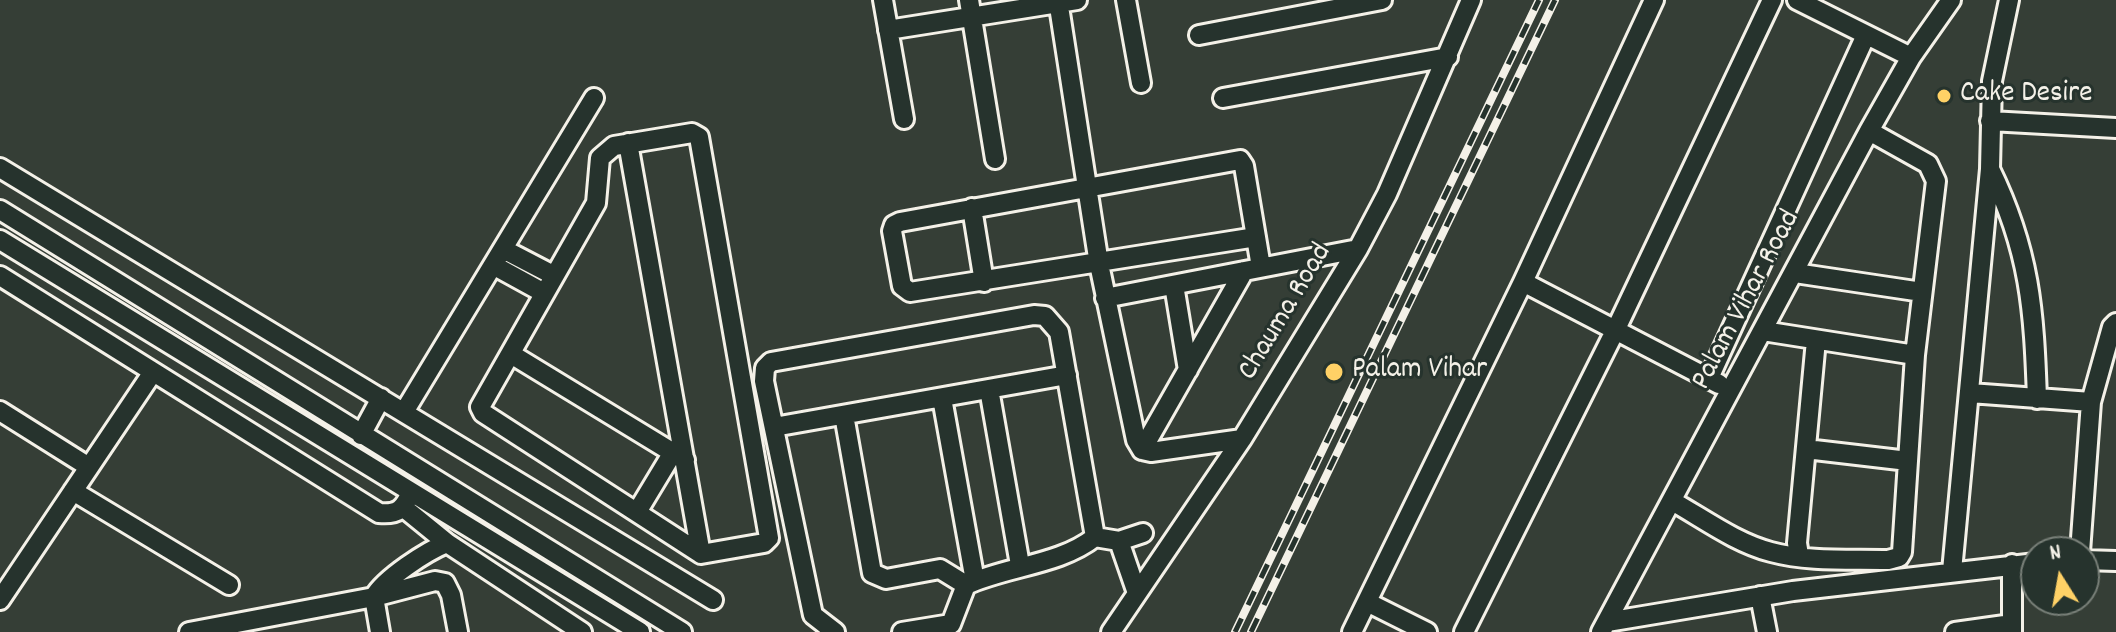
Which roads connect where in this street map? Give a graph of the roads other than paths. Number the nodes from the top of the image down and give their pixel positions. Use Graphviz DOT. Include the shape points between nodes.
graph roads {
  1 [pos="883,0"];
  2 [pos="1126,0"];
  3 [pos="1382,0"];
  4 [pos="1471,0"];
  5 [pos="1654,0"];
  6 [pos="1772,0"];
  7 [pos="1797,0"];
  8 [pos="1951,0"];
  9 [pos="2009,0"];
  10 [pos="1065,1"];
  11 [pos="971,8"];
  12 [pos="888,30"];
  13 [pos="1199,35"];
  14 [pos="1866,35"];
  15 [pos="1448,57"];
  16 [pos="1911,57"];
  17 [pos="1141,83"];
  18 [pos="594,98"];
  19 [pos="1223,98"];
  20 [pos="904,119"];
  21 [pos="1990,121"];
  22 [pos="2116,128"];
  23 [pos="1869,131"];
  24 [pos="628,143"];
  25 [pos="995,159"];
  26 [pos="0,168"];
  27 [pos="1990,169"];
  28 [pos="1088,188"];
  29 [pos="972,208"];
  30 [pos="0,210"];
  31 [pos="1256,237"];
  32 [pos="0,240"];
  33 [pos="1358,249"];
  34 [pos="498,257"];
  35 [pos="1099,264"];
  36 [pos="1252,269"];
  37 [pos="1795,273"];
  38 [pos="553,275"];
  39 [pos="0,276"];
  40 [pos="984,282"];
  41 [pos="1523,282"];
  42 [pos="1174,285"];
  43 [pos="1922,292"];
  44 [pos="544,293"];
  45 [pos="1105,298"];
  46 [pos="2116,323"];
  47 [pos="1616,329"];
  48 [pos="1763,331"];
  49 [pos="1816,340"];
  50 [pos="511,354"];
  51 [pos="1915,355"];
  52 [pos="1188,370"];
  53 [pos="153,372"];
  54 [pos="1067,375"];
  55 [pos="1709,378"];
  56 [pos="989,389"];
  57 [pos="1732,391"];
  58 [pos="1970,393"];
  59 [pos="381,398"];
  60 [pos="942,398"];
  61 [pos="2037,399"];
  62 [pos="2091,402"];
  63 [pos="0,411"];
  64 [pos="404,412"];
  65 [pos="844,415"];
  66 [pos="774,427"];
  67 [pos="361,435"];
  68 [pos="1242,439"];
  69 [pos="1806,449"];
  70 [pos="1142,450"];
  71 [pos="678,457"];
  72 [pos="1908,461"];
  73 [pos="89,467"];
  74 [pos="73,491"];
  75 [pos="407,500"];
  76 [pos="1672,501"];
  77 [pos="637,512"];
  78 [pos="1143,533"];
  79 [pos="2081,536"];
  80 [pos="1095,537"];
  81 [pos="1119,541"];
  82 [pos="447,543"];
  83 [pos="701,554"];
  84 [pos="1799,555"];
  85 [pos="2012,564"];
  86 [pos="2020,564"];
  87 [pos="1020,565"];
  88 [pos="1952,571"];
  89 [pos="970,583"];
  90 [pos="229,585"];
  91 [pos="1137,593"];
  92 [pos="1760,596"];
  93 [pos="374,597"];
  94 [pos="0,600"];
  95 [pos="713,600"];
  96 [pos="1367,602"];
  97 [pos="285,623"];
  98 [pos="1604,627"];
  99 [pos="2012,628"];
  100 [pos="201,631"];
  101 [pos="380,632"];
  102 [pos="458,632"];
  103 [pos="582,632"];
  104 [pos="640,632"];
  105 [pos="682,632"];
  106 [pos="835,632"];
  107 [pos="902,632"];
  108 [pos="1111,632"];
  109 [pos="1352,632"];
  110 [pos="1427,632"];
  111 [pos="1464,632"];
  112 [pos="1767,632"];
  113 [pos="1955,632"];
  1 -- 12 [label="street"];
  2 -- 17 [label="street"];
  3 -- 13 [label="street"];
  4 -- 15 [label="street, Chauma Road"];
  5 -- 41 [label="street"];
  6 -- 47 [label="street"];
  7 -- 14 [label="street"];
  8 -- 16 [label="street, Palam Vihar Road"];
  9 -- 21 [label="street" via="1992,81"];
  10 -- 11 [label="street"];
  10 -- 28 [label="street"];
  11 -- 12 [label="street"];
  11 -- 25 [label="street"];
  12 -- 20 [label="street"];
  14 -- 16 [label="street"];
  14 -- 55 [label="street"];
  15 -- 19 [label="street"];
  15 -- 33 [label="street, Chauma Road"];
  16 -- 23 [label="street, Palam Vihar Road"];
  18 -- 34 [label="street"];
  21 -- 22 [label="street"];
  21 -- 27 [label="street"];
  23 -- 37 [label="street, Palam Vihar Road"];
  23 -- 43 [label="street" via="1928,164 1936,181"];
  24 -- 38 [label="street" via="600,158 596,203"];
  24 -- 71 [label="street"];
  24 -- 83 [label="street" via="692,133 699,137 769,538"];
  26 -- 59 [label="street"];
  27 -- 58 [label="street"];
  27 -- 61 [label="street" via="2021,242 2031,285"];
  28 -- 29 [label="street"];
  28 -- 31 [label="street" via="1242,160"];
  28 -- 35 [label="street"];
  29 -- 40 [label="street"];
  29 -- 40 [label="street" via="900,222 892,231 905,290"];
  30 -- 67 [label="street"];
  31 -- 35 [label="street"];
  31 -- 36 [label="street"];
  32 -- 75 [label="street"];
  33 -- 36 [label="street"];
  33 -- 68 [label="street, Chauma Road"];
  34 -- 38 [label="street"];
  34 -- 44 [label="street"];
  34 -- 64 [label="street"];
  35 -- 40 [label="street"];
  35 -- 45 [label="street"];
  36 -- 42 [label="street"];
  36 -- 52 [label="street"];
  37 -- 43 [label="street"];
  37 -- 48 [label="street, Palam Vihar Road"];
  38 -- 44 [label="street"];
  39 -- 53 [label="street"];
  41 -- 47 [label="street"];
  41 -- 96 [label="street"];
  42 -- 45 [label="street"];
  42 -- 52 [label="street"];
  43 -- 51 [label="street"];
  44 -- 50 [label="street"];
  45 -- 70 [label="street" via="1132,427"];
  46 -- 62 [label="street"];
  47 -- 55 [label="street"];
  47 -- 111 [label="street"];
  48 -- 49 [label="street"];
  48 -- 57 [label="street, Palam Vihar Road"];
  49 -- 51 [label="street"];
  49 -- 69 [label="street"];
  50 -- 71 [label="street"];
  50 -- 77 [label="street" via="480,410"];
  51 -- 72 [label="street"];
  52 -- 70 [label="street"];
  53 -- 73 [label="street"];
  53 -- 75 [label="street" via="379,513 393,514"];
  54 -- 56 [label="street"];
  54 -- 66 [label="street" via="1059,332 1045,316 972,326 771,362 764,373"];
  54 -- 80 [label="street"];
  55 -- 57 [label="street"];
  56 -- 60 [label="street"];
  56 -- 87 [label="street"];
  57 -- 76 [label="street, Palam Vihar Road"];
  58 -- 61 [label="street"];
  58 -- 88 [label="street"];
  59 -- 64 [label="street"];
  59 -- 67 [label="street"];
  60 -- 65 [label="street"];
  60 -- 89 [label="street"];
  61 -- 62 [label="street"];
  62 -- 79 [label="street"];
  63 -- 73 [label="street"];
  64 -- 95 [label="street"];
  65 -- 66 [label="street"];
  65 -- 89 [label="street" via="872,573 886,579 940,569"];
  66 -- 106 [label="street" via="813,615"];
  67 -- 105 [label="street"];
  68 -- 70 [label="street"];
  68 -- 91 [label="street, Chauma Road"];
  69 -- 72 [label="street"];
  69 -- 84 [label="street"];
  71 -- 77 [label="street"];
  71 -- 83 [label="street"];
  72 -- 84 [label="street" via="1899,557"];
  73 -- 74 [label="street"];
  74 -- 90 [label="street"];
  74 -- 94 [label="street"];
  75 -- 82 [label="street"];
  75 -- 104 [label="street"];
  76 -- 84 [label="street" via="1755,546"];
  76 -- 98 [label="street, Palam Vihar Road"];
  77 -- 83 [label="street"];
  78 -- 81 [label="street"];
  80 -- 81 [label="street"];
  80 -- 87 [label="street" via="1078,550"];
  81 -- 91 [label="street"];
  82 -- 93 [label="street" via="422,554"];
  82 -- 103 [label="street"];
  85 -- 86 [label="street"];
  85 -- 88 [label="street"];
  85 -- 99 [label="street"];
  87 -- 89 [label="street"];
  88 -- 92 [label="street"];
  89 -- 107 [label="street" via="951,624"];
  91 -- 108 [label="street, Chauma Road"];
  92 -- 98 [label="street"];
  92 -- 112 [label="street"];
  93 -- 97 [label="street"];
  93 -- 101 [label="street"];
  93 -- 102 [label="street" via="443,582"];
  96 -- 109 [label="street"];
  96 -- 110 [label="street"];
  97 -- 100 [label="street"];
  99 -- 113 [label="street"];
}
